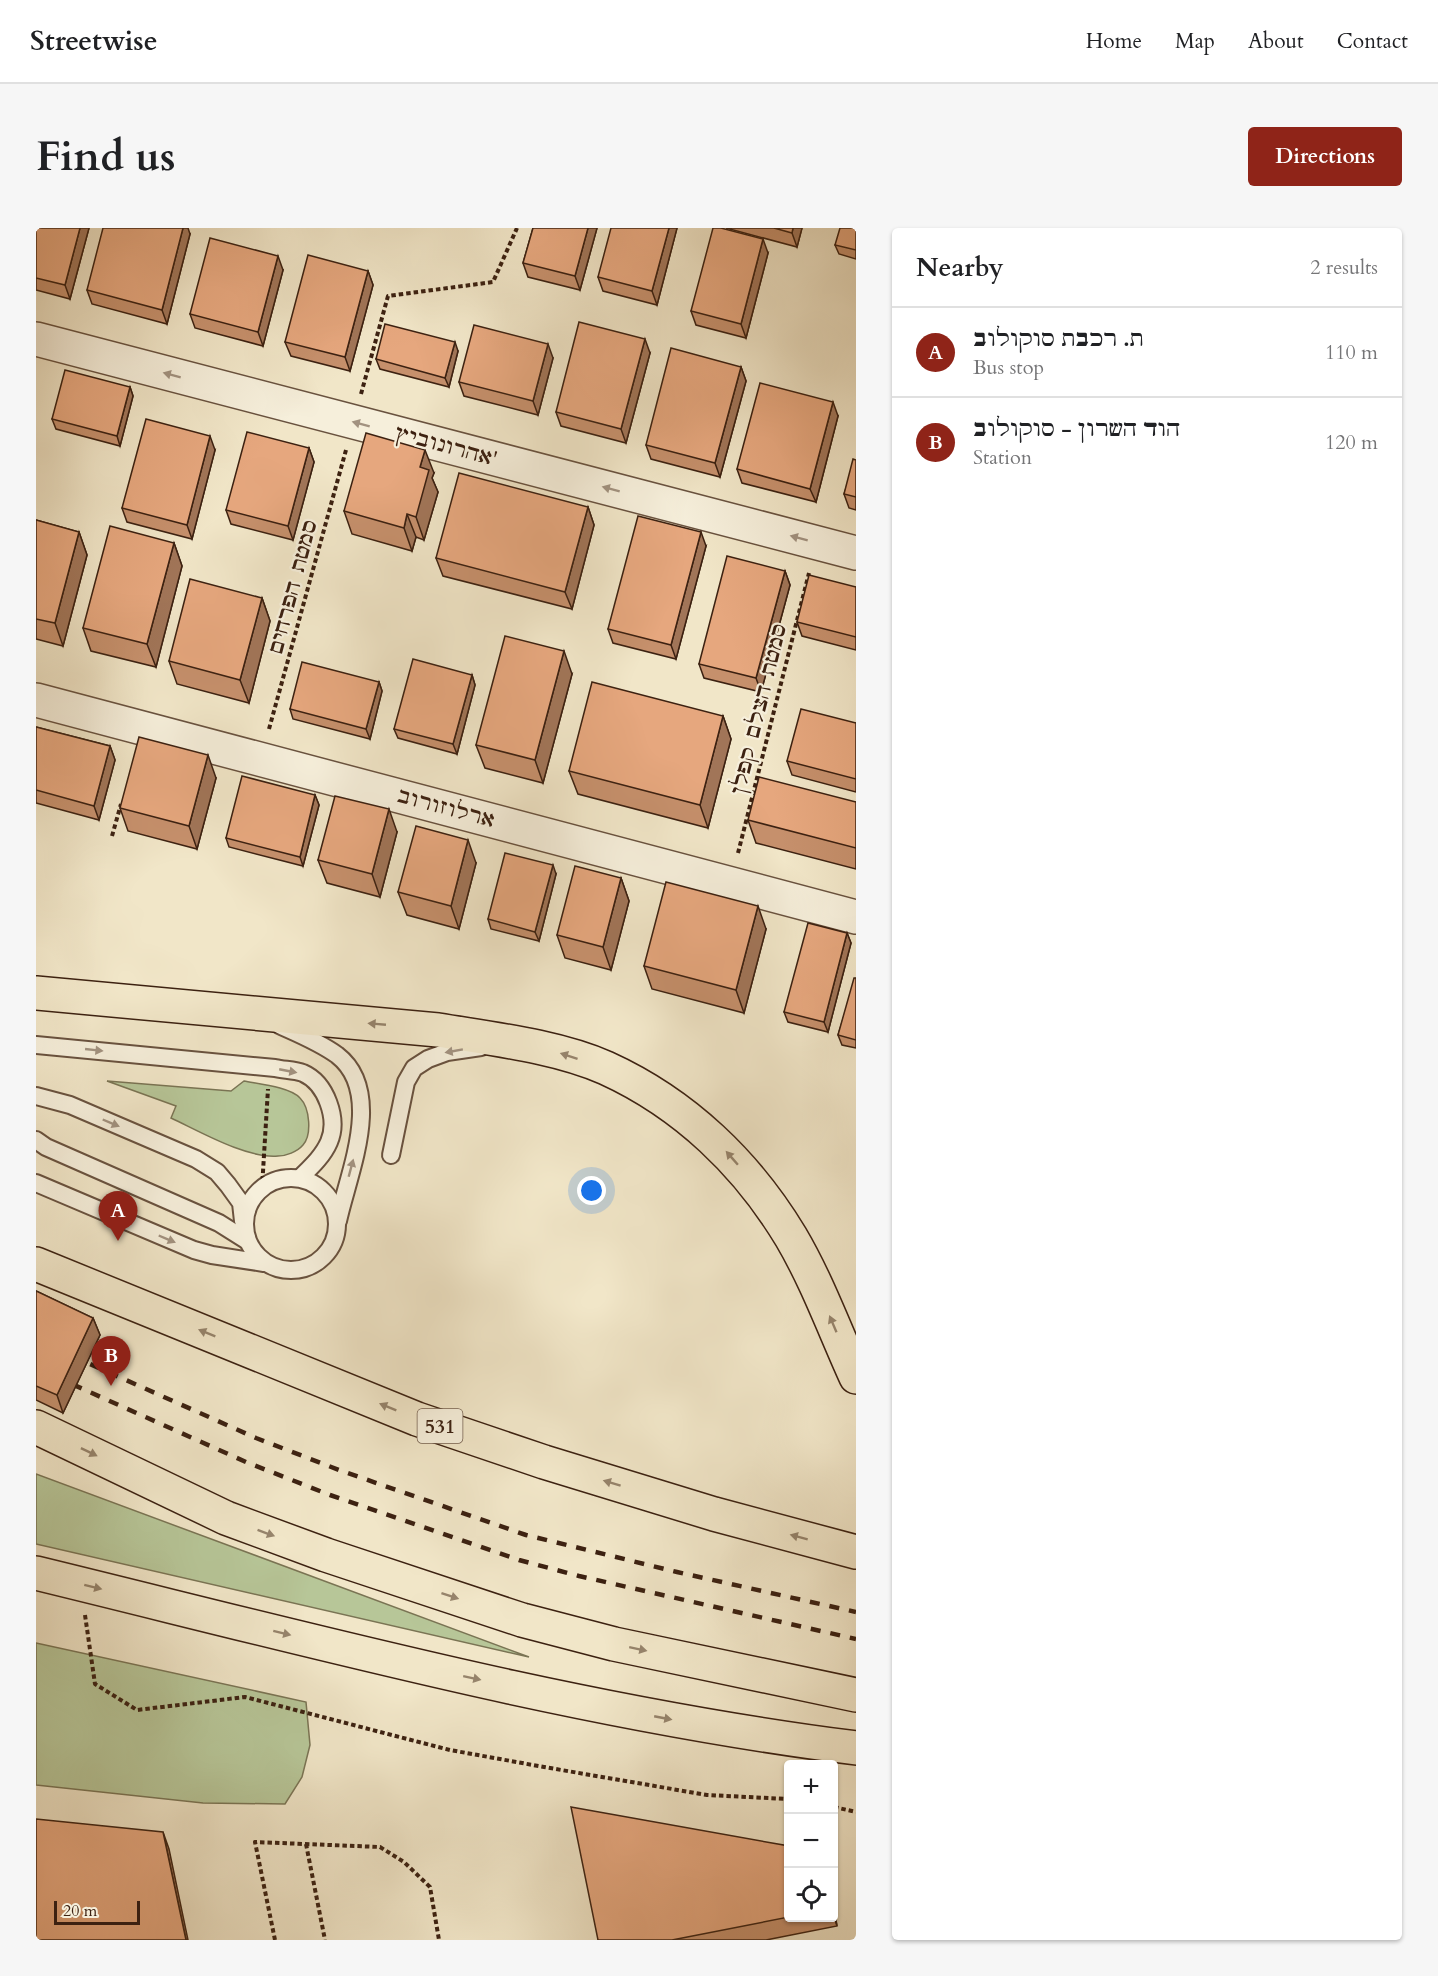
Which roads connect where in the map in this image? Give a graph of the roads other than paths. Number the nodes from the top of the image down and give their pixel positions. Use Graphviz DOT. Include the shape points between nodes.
graph roads {
  1 [pos="36,339"];
  2 [pos="856,553"];
  3 [pos="36,700"];
  4 [pos="856,916"];
  5 [pos="36,993"];
  6 [pos="254,1013"];
  7 [pos="511,1042"];
  8 [pos="36,1045"];
  9 [pos="36,1096"];
  10 [pos="36,1140"];
  11 [pos="391,1155"];
  12 [pos="300,1178"];
  13 [pos="36,1183"];
  14 [pos="337,1225"];
  15 [pos="245,1232"];
  16 [pos="264,1263"];
  17 [pos="36,1264"];
  18 [pos="856,1377"];
  19 [pos="36,1426"];
  20 [pos="856,1552"];
  21 [pos="36,1573"];
  22 [pos="856,1695"];
  23 [pos="856,1748"];
  2 -- 1 [label="street, אהרונוביץ', one-way"];
  3 -- 4 [label="street, ארלוזורוב"];
  5 -- 6 [label="highway"];
  7 -- 6 [label="highway, one-way" via="438,1030"];
  14 -- 6 [label="lane, one-way" via="358,1135 362,1108 358,1087 339,1056"];
  7 -- 11 [label="lane, one-way" via="447,1052 414,1068 406,1082"];
  18 -- 7 [label="highway, one-way" via="791,1238 728,1153 694,1121 649,1090 604,1068"];
  8 -- 12 [label="lane, one-way" via="303,1073 316,1082 329,1105 332,1122 330,1140 321,1156"];
  9 -- 15 [label="lane, one-way" via="70,1106 217,1172 241,1203"];
  10 -- 15 [label="lane"];
  12 -- 14 [label="lane" via="316,1185 330,1198"];
  12 -- 15 [label="lane" via="271,1181 256,1192 247,1207"];
  13 -- 16 [label="lane, one-way" via="194,1250"];
  14 -- 16 [label="lane" via="332,1246 310,1267 278,1269"];
  15 -- 16 [label="lane" via="254,1253"];
  20 -- 17 [label="highway, 531, one-way" via="714,1514 417,1419"];
  19 -- 22 [label="highway, one-way" via="226,1518 512,1617 614,1644"];
  21 -- 23 [label="highway, one-way" via="543,1694 695,1724"];
}
